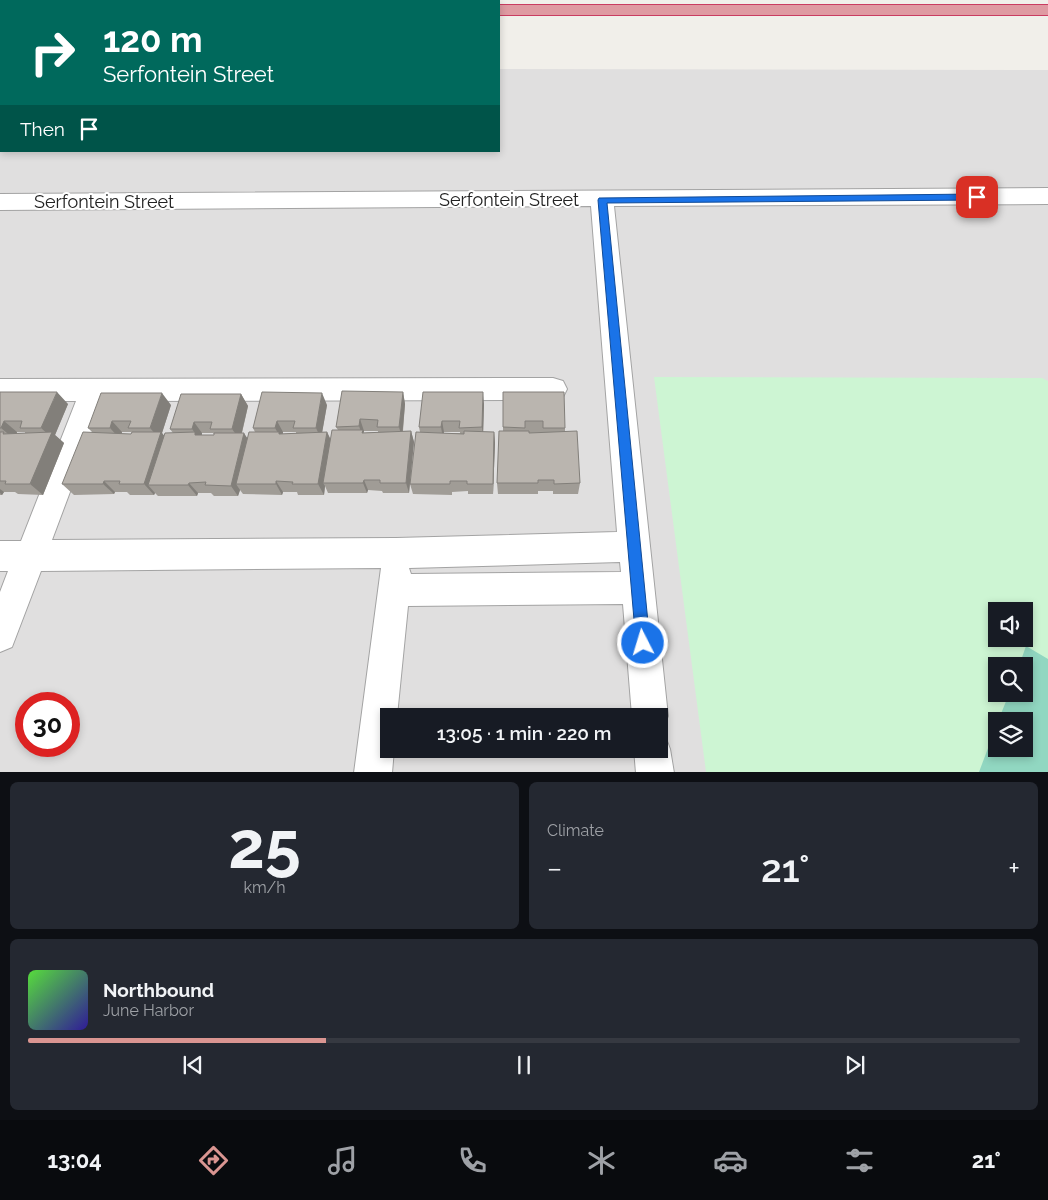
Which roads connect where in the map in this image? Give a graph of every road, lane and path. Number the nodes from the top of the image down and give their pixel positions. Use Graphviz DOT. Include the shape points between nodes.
graph roads {
  1 [pos="500,10"];
  2 [pos="1048,10"];
  3 [pos="1044,198"];
  4 [pos="602,200"];
  5 [pos="0,202"];
  6 [pos="553,389"];
  7 [pos="0,390"];
  8 [pos="94,390"];
  9 [pos="634,547"];
  10 [pos="396,553"];
  11 [pos="15,556"];
  12 [pos="638,588"];
  13 [pos="393,590"];
  14 [pos="0,635"];
  15 [pos="649,708"];
  16 [pos="653,758"];
  17 [pos="372,772"];
  18 [pos="655,772"];
  1 -- 2 [label="highway"];
  3 -- 4 [label="street, Serfontein Street"];
  4 -- 5 [label="street, Serfontein Street"];
  4 -- 9 [label="street"];
  6 -- 8 [label="street"];
  7 -- 8 [label="street"];
  8 -- 11 [label="street"];
  9 -- 10 [label="street"];
  9 -- 12 [label="street"];
  10 -- 11 [label="street"];
  10 -- 13 [label="street"];
  11 -- 14 [label="street"];
  12 -- 13 [label="street"];
  12 -- 15 [label="street"];
  13 -- 17 [label="street"];
  16 -- 18 [label="street"];
}
